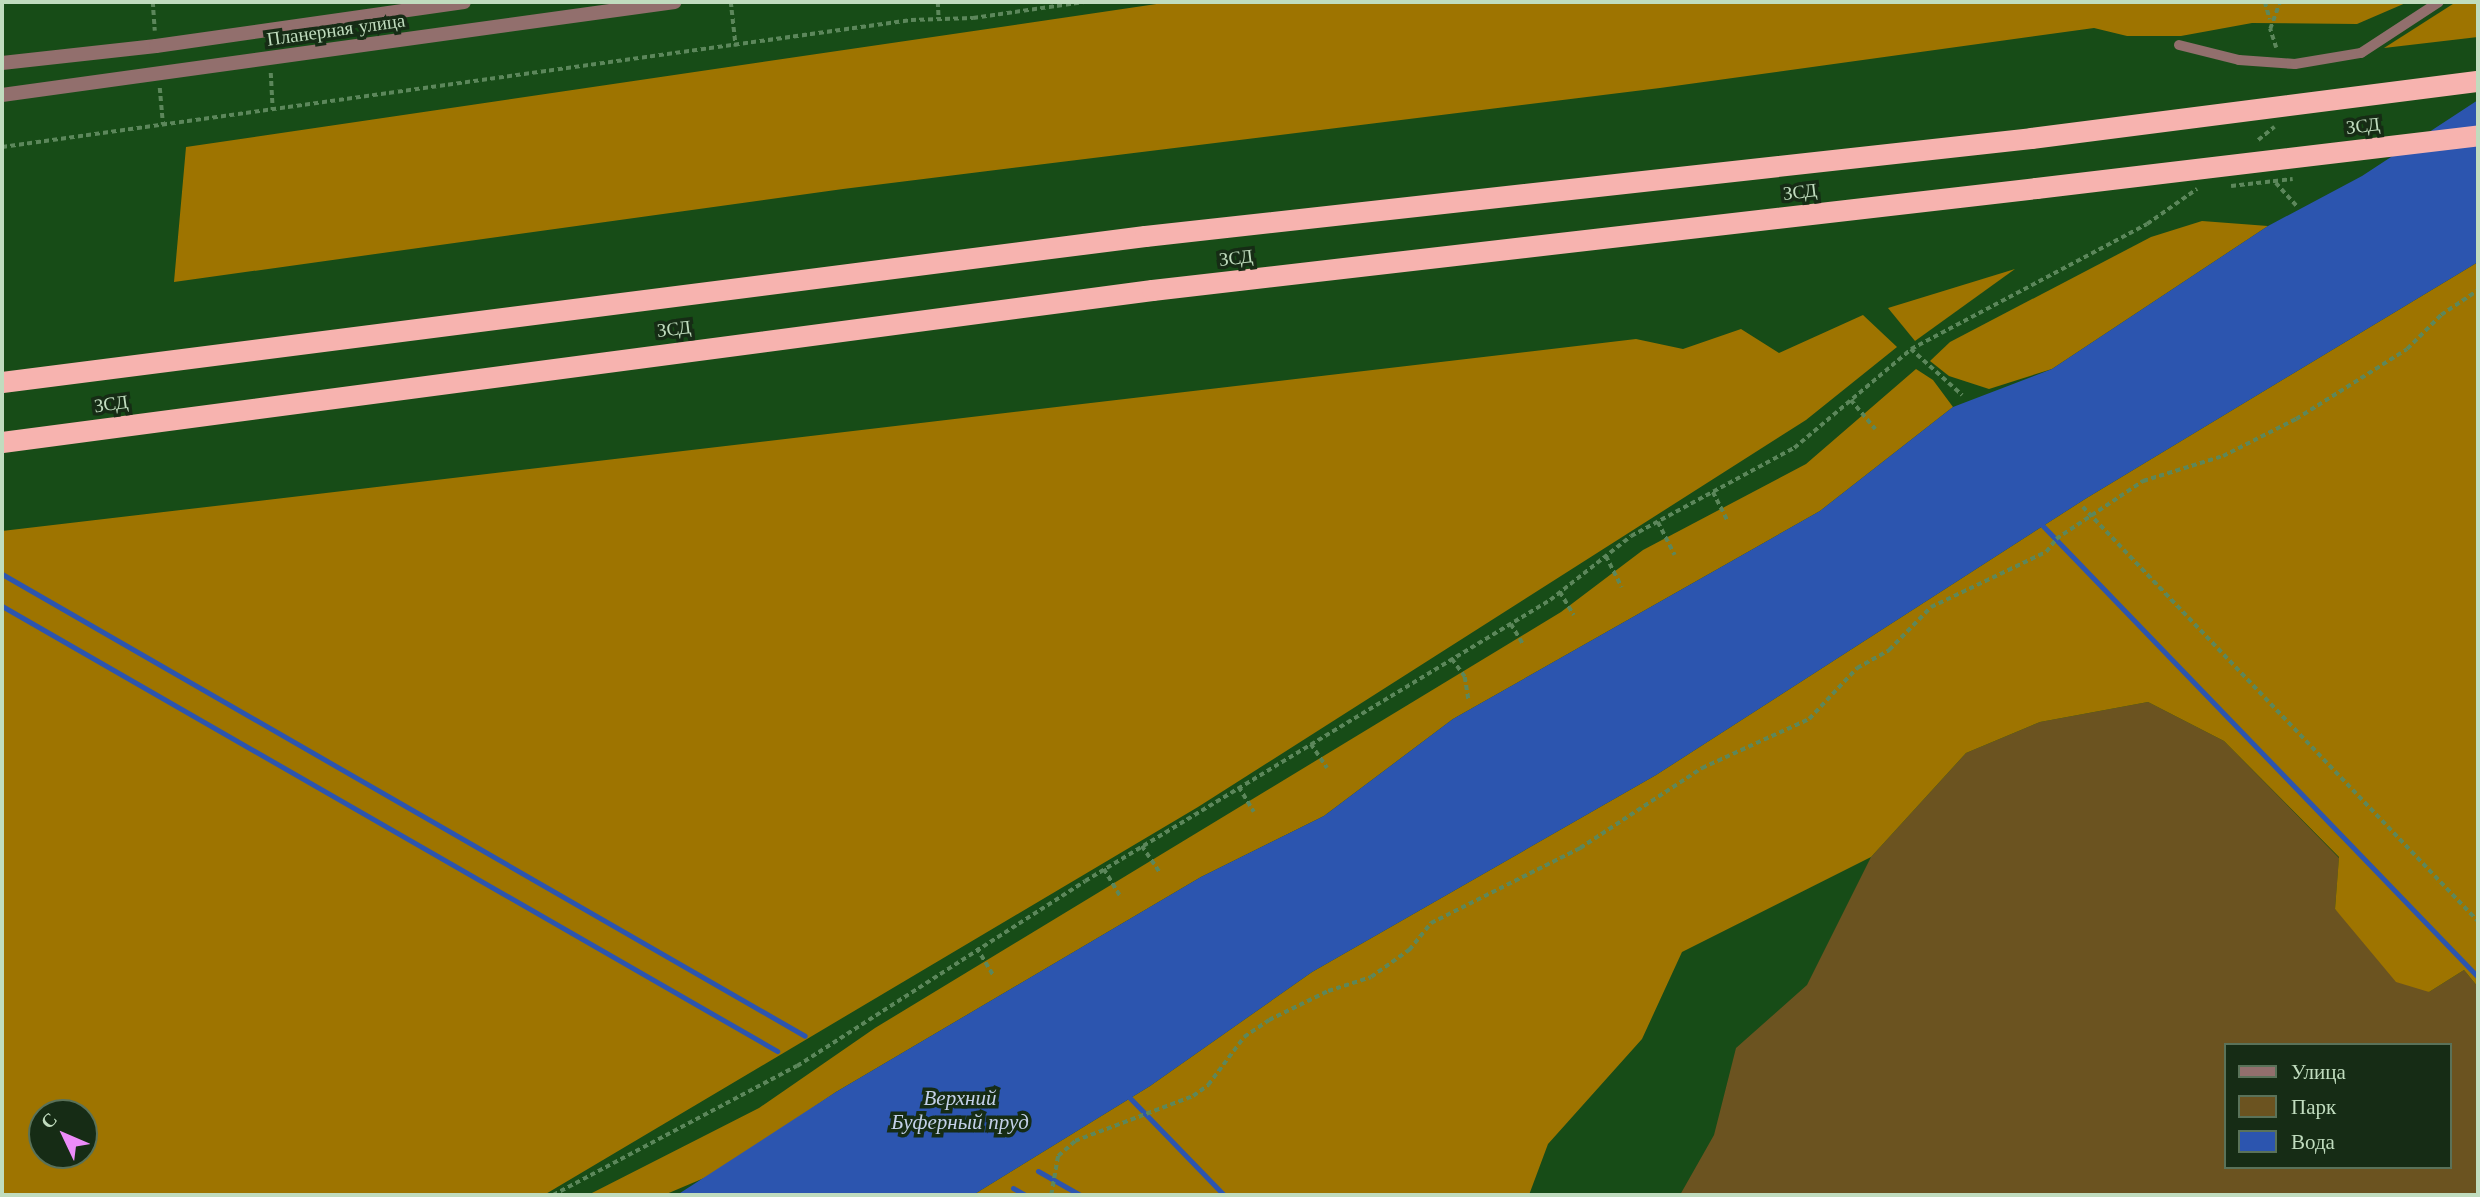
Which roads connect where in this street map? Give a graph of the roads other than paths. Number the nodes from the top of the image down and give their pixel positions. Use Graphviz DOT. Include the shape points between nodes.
graph roads {
  1 [pos="464,2"];
  2 [pos="675,2"];
  3 [pos="2439,2"];
  4 [pos="2179,45"];
  5 [pos="2,63"];
  6 [pos="2478,81"];
  7 [pos="2,95"];
  8 [pos="2478,135"];
  9 [pos="2,382"];
  10 [pos="2,442"];
  1 -- 5 [label="street, Планерная улица"];
  2 -- 7 [label="street, Планерная улица"];
  3 -- 4 [label="lane" via="2361,53 2281,63 2239,60"];
  6 -- 9 [label="highway, ЗСД, bridge" via="2031,138 1146,236"];
  8 -- 10 [label="highway, ЗСД, bridge" via="1166,289"];
}
